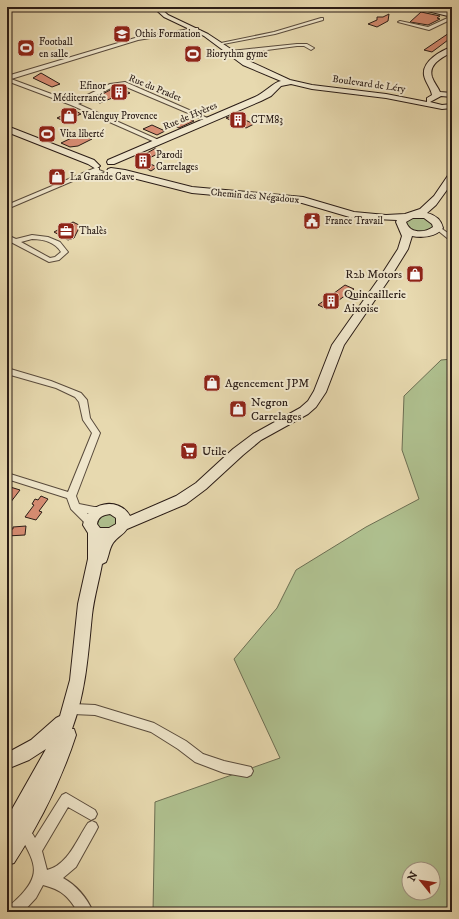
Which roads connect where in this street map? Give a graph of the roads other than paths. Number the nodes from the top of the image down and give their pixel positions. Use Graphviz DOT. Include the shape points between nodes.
graph roads {
  1 [pos="156,7"];
  2 [pos="414,7"];
  3 [pos="452,16"];
  4 [pos="321,19"];
  5 [pos="400,22"];
  6 [pos="196,29"];
  7 [pos="218,44"];
  8 [pos="312,48"];
  9 [pos="451,50"];
  10 [pos="231,53"];
  11 [pos="270,75"];
  12 [pos="7,79"];
  13 [pos="277,85"];
  14 [pos="294,85"];
  15 [pos="286,90"];
  16 [pos="268,94"];
  17 [pos="449,94"];
  18 [pos="434,99"];
  19 [pos="73,104"];
  20 [pos="452,106"];
  21 [pos="442,107"];
  22 [pos="452,114"];
  23 [pos="209,120"];
  24 [pos="7,129"];
  25 [pos="158,142"];
  26 [pos="117,166"];
  27 [pos="96,168"];
  28 [pos="452,176"];
  29 [pos="434,202"];
  30 [pos="7,207"];
  31 [pos="417,214"];
  32 [pos="432,218"];
  33 [pos="404,223"];
  34 [pos="431,232"];
  35 [pos="7,238"];
  36 [pos="450,238"];
  37 [pos="15,242"];
  38 [pos="403,249"];
  39 [pos="7,371"];
  40 [pos="7,476"];
  41 [pos="71,496"];
  42 [pos="74,506"];
  43 [pos="100,510"];
  44 [pos="118,524"];
  45 [pos="92,527"];
  46 [pos="82,651"];
  47 [pos="71,710"];
  48 [pos="7,761"];
  49 [pos="247,771"];
  50 [pos="15,834"];
  51 [pos="35,850"];
  52 [pos="7,856"];
  53 [pos="41,878"];
  54 [pos="13,912"];
  55 [pos="86,912"];
  1 -- 6 [label="main road, Boulevard de Léry" via="162,13"];
  2 -- 3 [label="main road"];
  3 -- 5 [label="street" via="429,29"];
  4 -- 7 [label="street" via="275,33"];
  6 -- 7 [label="main road, Boulevard de Léry"];
  6 -- 12 [label="street" via="137,38"];
  7 -- 10 [label="main road, Boulevard de Léry"];
  8 -- 10 [label="street" via="297,45"];
  9 -- 17 [label="main road" via="434,64 430,72 442,91"];
  9 -- 18 [label="main road" via="431,63 427,69 427,76 436,90"];
  10 -- 11 [label="main road, Boulevard de Léry"];
  11 -- 13 [label="main road, Boulevard de Léry" via="277,79"];
  11 -- 14 [label="main road, Boulevard de Léry"];
  12 -- 19 [label="street"];
  13 -- 14 [label="main road"];
  13 -- 15 [label="main road" via="280,89"];
  13 -- 16 [label="main road, Rue de Hyères"];
  14 -- 15 [label="main road, Rue de Hyères"];
  14 -- 18 [label="main road, Boulevard de Léry" via="418,101"];
  15 -- 16 [label="main road, Rue de Hyères"];
  16 -- 23 [label="main road, Rue de Hyères"];
  17 -- 18 [label="main road"];
  18 -- 21 [label="main road"];
  19 -- 23 [label="street, Rue du Pradet" via="112,85 125,84"];
  19 -- 25 [label="street"];
  20 -- 21 [label="main road"];
  21 -- 22 [label="main road"];
  23 -- 25 [label="main road, Rue de Hyères"];
  24 -- 27 [label="main road"];
  25 -- 26 [label="main road, Rue de Hyères"];
  26 -- 27 [label="main road"];
  26 -- 33 [label="main road, Chemin des Négadoux" via="192,190 292,198 353,215 386,218"];
  27 -- 30 [label="street"];
  28 -- 29 [label="main road"];
  29 -- 31 [label="main road"];
  29 -- 32 [label="main road"];
  31 -- 32 [label="main road"];
  31 -- 33 [label="main road"];
  32 -- 34 [label="main road" via="438,222"];
  33 -- 34 [label="main road, Chemin des Négadoux" via="416,234"];
  33 -- 38 [label="main road" via="407,236"];
  34 -- 36 [label="street"];
  34 -- 38 [label="main road" via="413,240"];
  35 -- 37 [label="street"];
  37 -- 37 [label="street" via="49,260 57,259 65,252 59,245 37,237"];
  38 -- 44 [label="main road" via="340,341 320,392 312,404 257,437 201,486 173,504"];
  39 -- 41 [label="street" via="60,387 76,394 84,401 86,420 96,433"];
  40 -- 41 [label="street"];
  41 -- 42 [label="street"];
  42 -- 43 [label="street"];
  42 -- 45 [label="street"];
  43 -- 44 [label="main road" via="110,509"];
  43 -- 45 [label="main road" via="93,515"];
  44 -- 45 [label="main road" via="103,535"];
  44 -- 46 [label="main road" via="103,550 90,630"];
  45 -- 46 [label="main road" via="97,542 84,621"];
  46 -- 47 [label="main road"];
  47 -- 48 [label="main road" via="41,743"];
  47 -- 49 [label="street" via="95,710 154,728 199,758 224,767"];
  47 -- 50 [label="main road" via="62,755 39,806"];
  50 -- 51 [label="street" via="26,834"];
  50 -- 52 [label="main road"];
  51 -- 53 [label="street" via="41,868"];
  51 -- 53 [label="street" via="66,799 91,820 71,862 58,874"];
  53 -- 54 [label="street" via="35,890"];
  53 -- 55 [label="street" via="59,882 71,889"];
}
